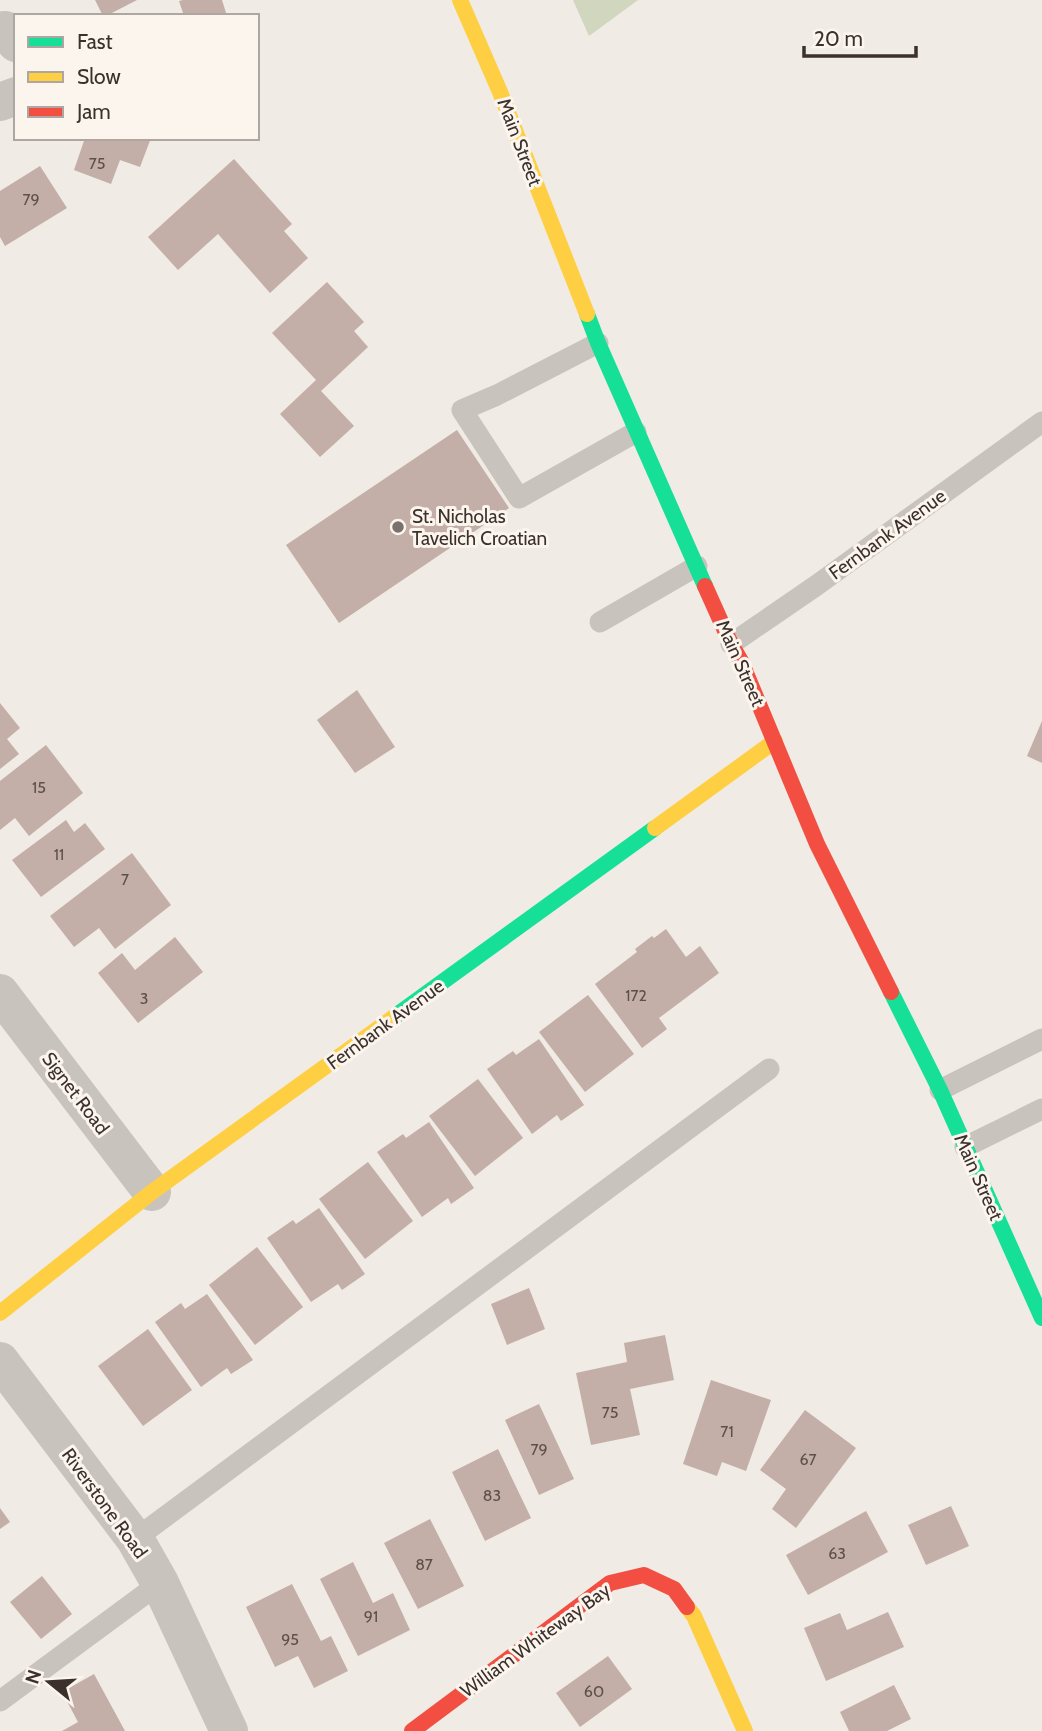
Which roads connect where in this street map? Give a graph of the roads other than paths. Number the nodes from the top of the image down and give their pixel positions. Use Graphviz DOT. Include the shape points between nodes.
graph roads {
  1 [pos="460,0"];
  2 [pos="0,30"];
  3 [pos="14,41"];
  4 [pos="598,343"];
  5 [pos="1042,422"];
  6 [pos="636,432"];
  7 [pos="697,566"];
  8 [pos="600,622"];
  9 [pos="732,644"];
  10 [pos="775,741"];
  11 [pos="0,993"];
  12 [pos="1042,1039"];
  13 [pos="769,1069"];
  14 [pos="940,1090"];
  15 [pos="1042,1109"];
  16 [pos="965,1147"];
  17 [pos="152,1192"];
  18 [pos="0,1313"];
  19 [pos="1042,1318"];
  20 [pos="0,1361"];
  21 [pos="135,1539"];
  22 [pos="160,1583"];
  23 [pos="0,1702"];
  24 [pos="229,1731"];
  25 [pos="412,1731"];
  26 [pos="746,1731"];
  1 -- 4 [label="main road, Main Street"];
  2 -- 3 [label="street"];
  4 -- 6 [label="main road, Main Street"];
  4 -- 6 [label="lane" via="462,410 519,498"];
  5 -- 9 [label="lane, Fernbank Avenue"];
  6 -- 7 [label="main road, Main Street"];
  7 -- 8 [label="lane"];
  7 -- 9 [label="main road, Main Street"];
  9 -- 10 [label="main road, Main Street"];
  10 -- 14 [label="main road, Main Street" via="817,844"];
  10 -- 17 [label="main road, Fernbank Avenue"];
  11 -- 17 [label="street, Signet Road"];
  12 -- 14 [label="lane"];
  13 -- 21 [label="lane"];
  14 -- 16 [label="main road, Main Street"];
  15 -- 16 [label="lane"];
  16 -- 19 [label="main road, Main Street"];
  17 -- 18 [label="main road, Fernbank Avenue"];
  20 -- 21 [label="street, Riverstone Road"];
  21 -- 22 [label="street, Riverstone Road"];
  22 -- 23 [label="lane"];
  22 -- 24 [label="street, Riverstone Road"];
  25 -- 26 [label="main road, William Whiteway Bay" via="610,1583 644,1575 674,1589 694,1616"];
}
